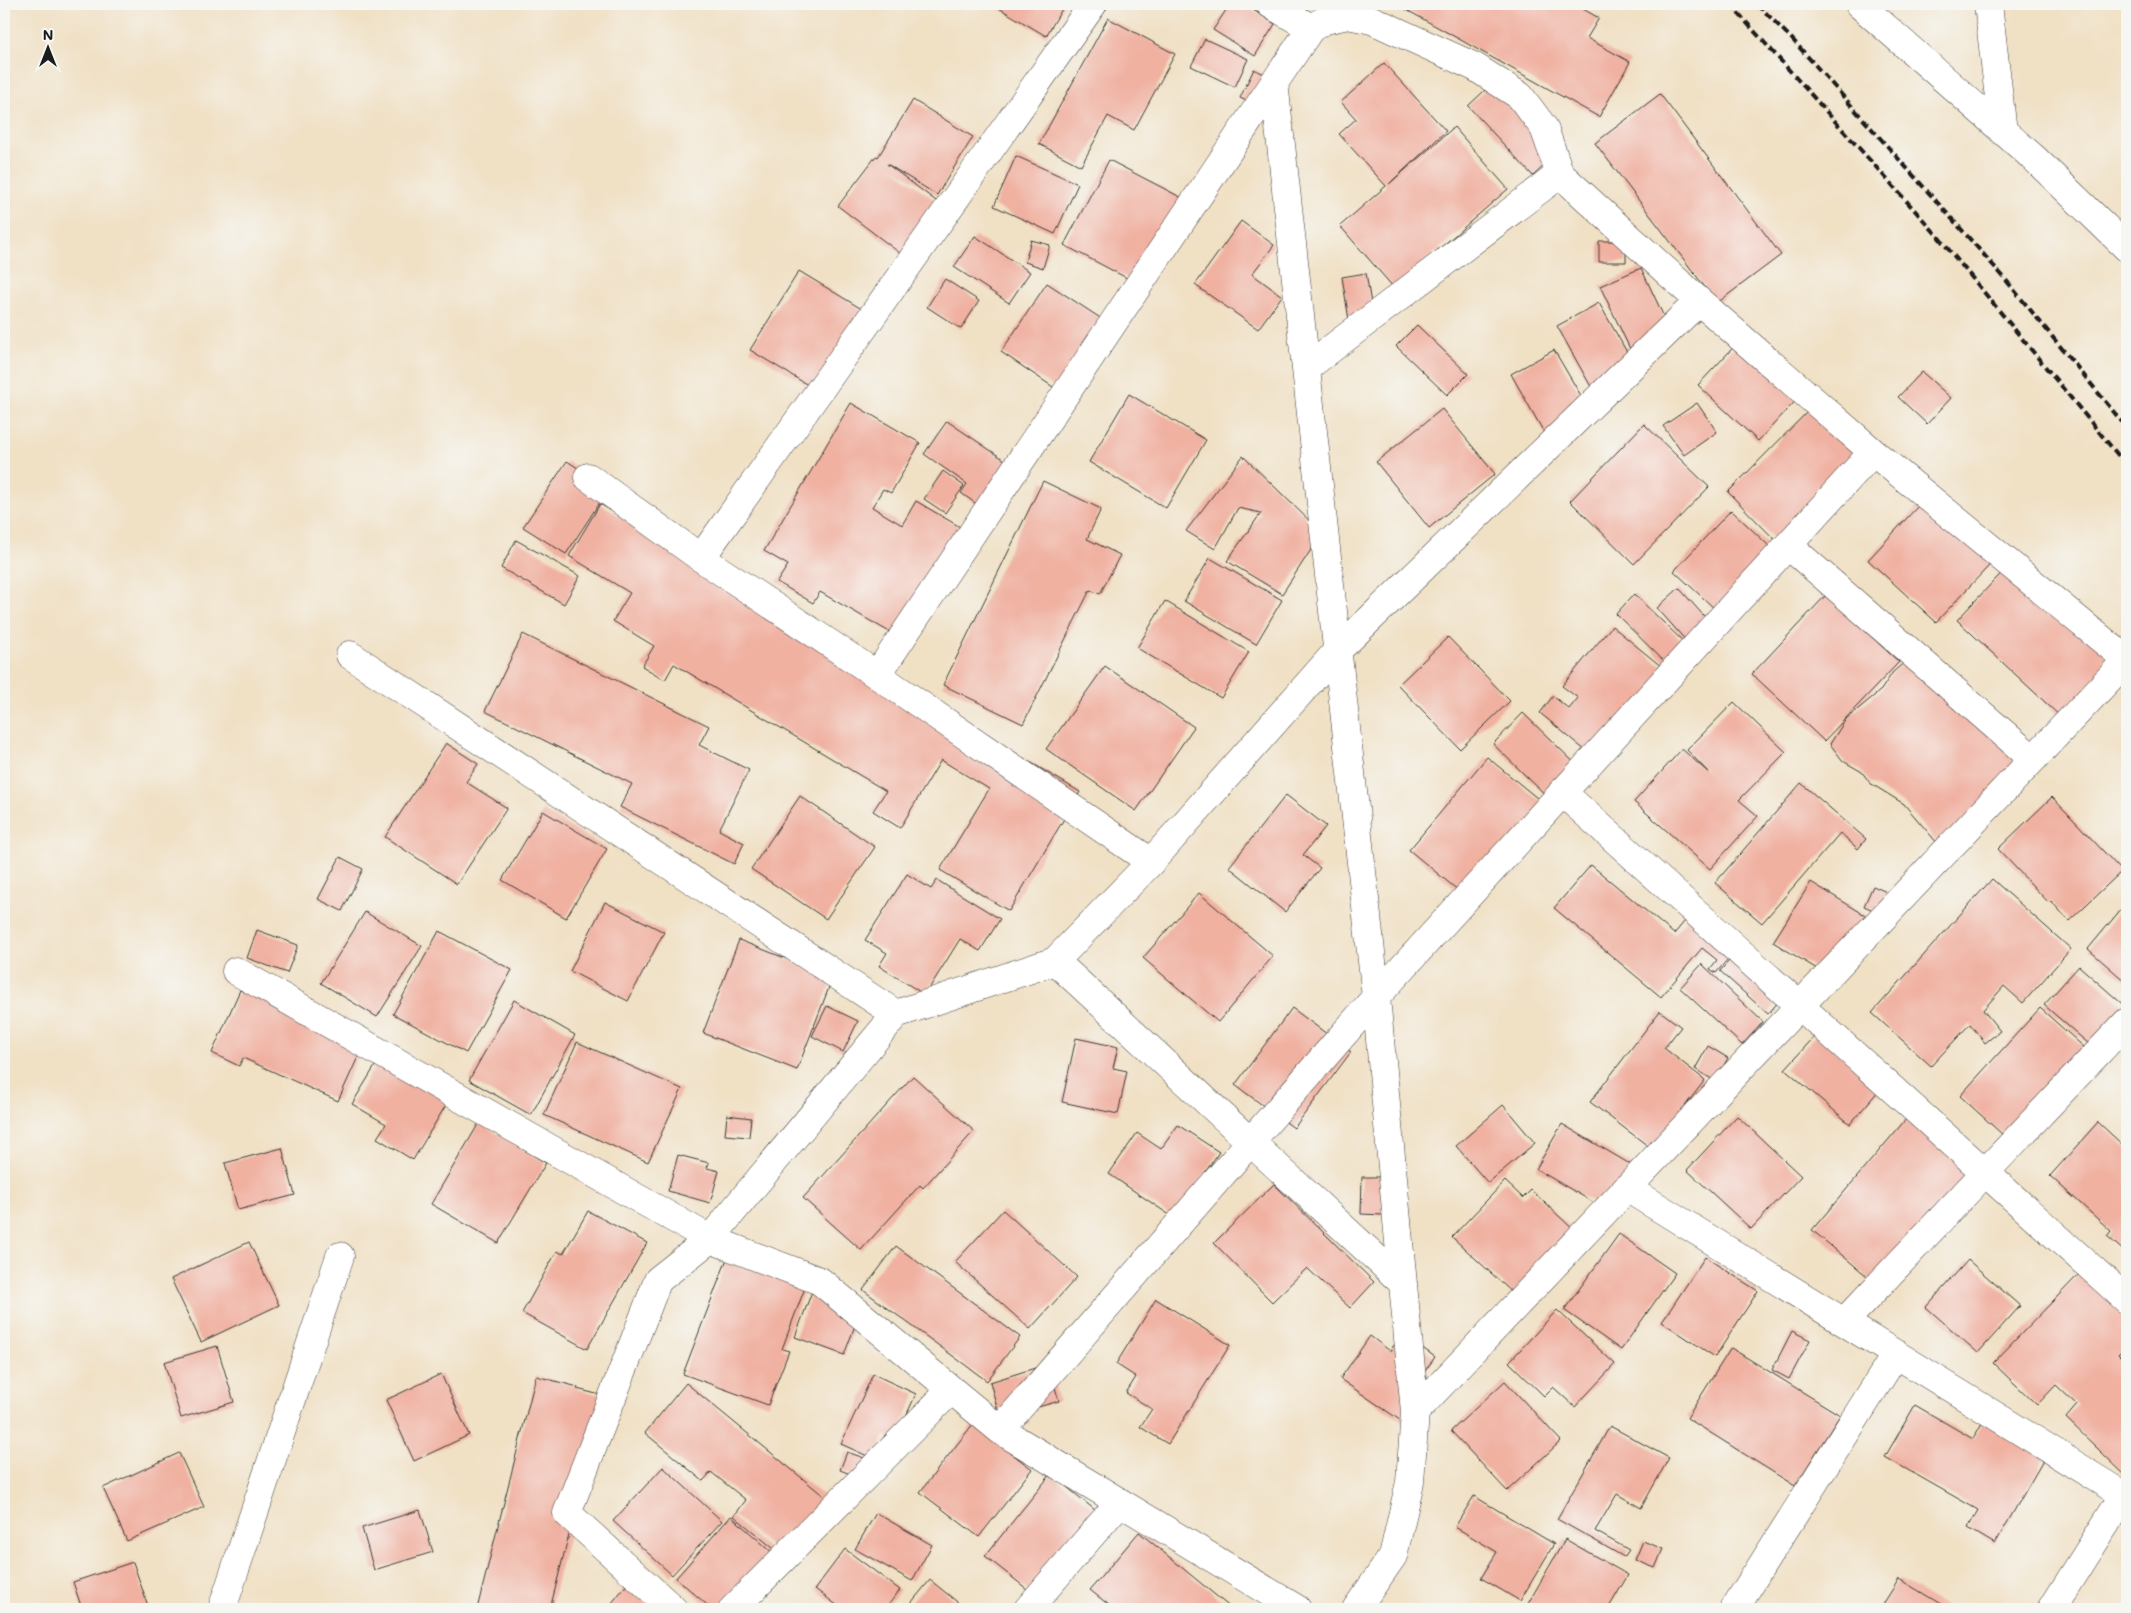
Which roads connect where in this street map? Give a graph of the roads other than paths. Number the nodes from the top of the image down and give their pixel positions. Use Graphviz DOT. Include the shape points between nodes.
graph roads {
  1 [pos="1093,4"];
  2 [pos="1270,4"];
  3 [pos="1859,4"];
  4 [pos="1988,4"];
  5 [pos="1311,28"];
  6 [pos="1274,82"];
  7 [pos="2003,132"];
  8 [pos="1560,174"];
  9 [pos="2127,248"];
  10 [pos="1699,301"];
  11 [pos="1306,368"];
  12 [pos="1873,452"];
  13 [pos="588,477"];
  14 [pos="1788,545"];
  15 [pos="701,558"];
  16 [pos="1338,650"];
  17 [pos="350,655"];
  18 [pos="2127,660"];
  19 [pos="878,675"];
  20 [pos="2033,759"];
  21 [pos="1562,792"];
  22 [pos="1151,862"];
  23 [pos="1055,961"];
  24 [pos="236,971"];
  25 [pos="1376,997"];
  26 [pos="1800,1006"];
  27 [pos="896,1014"];
  28 [pos="2127,1022"];
  29 [pos="1251,1142"];
  30 [pos="1986,1173"];
  31 [pos="1627,1188"];
  32 [pos="710,1239"];
  33 [pos="340,1256"];
  34 [pos="1403,1283"];
  35 [pos="2127,1300"];
  36 [pos="1844,1322"];
  37 [pos="1896,1354"];
  38 [pos="951,1390"];
  39 [pos="1416,1412"];
  40 [pos="1000,1430"];
  41 [pos="2126,1496"];
  42 [pos="1120,1502"];
  43 [pos="222,1609"];
  44 [pos="674,1609"];
  45 [pos="733,1609"];
  46 [pos="1028,1609"];
  47 [pos="1297,1609"];
  48 [pos="1356,1609"];
  49 [pos="1734,1609"];
  50 [pos="2052,1609"];
  1 -- 15 [label="street"];
  2 -- 5 [label="street"];
  3 -- 7 [label="street"];
  4 -- 7 [label="street"];
  5 -- 6 [label="street"];
  5 -- 8 [label="street" via="1325,20 1348,14 1372,20 1475,67 1520,96 1544,128"];
  6 -- 11 [label="street"];
  6 -- 19 [label="street"];
  7 -- 9 [label="street"];
  8 -- 10 [label="street"];
  8 -- 11 [label="street"];
  10 -- 12 [label="street"];
  10 -- 16 [label="street"];
  11 -- 16 [label="street"];
  12 -- 14 [label="street"];
  12 -- 18 [label="street"];
  13 -- 15 [label="street"];
  14 -- 20 [label="street"];
  14 -- 21 [label="street"];
  15 -- 19 [label="street"];
  16 -- 22 [label="street"];
  16 -- 25 [label="street"];
  17 -- 27 [label="street"];
  18 -- 20 [label="street"];
  19 -- 22 [label="street"];
  20 -- 26 [label="street"];
  21 -- 25 [label="street"];
  21 -- 26 [label="street"];
  22 -- 23 [label="street"];
  23 -- 27 [label="street"];
  23 -- 29 [label="street"];
  24 -- 32 [label="street"];
  25 -- 29 [label="street"];
  25 -- 34 [label="street"];
  26 -- 30 [label="street"];
  26 -- 31 [label="street"];
  27 -- 32 [label="street"];
  28 -- 30 [label="street"];
  29 -- 34 [label="street"];
  29 -- 40 [label="street"];
  30 -- 35 [label="street"];
  30 -- 36 [label="street"];
  31 -- 36 [label="street"];
  31 -- 39 [label="street"];
  32 -- 38 [label="street" via="820,1281"];
  32 -- 44 [label="street" via="658,1280 567,1513"];
  33 -- 43 [label="street"];
  34 -- 39 [label="street"];
  36 -- 37 [label="street"];
  37 -- 41 [label="street"];
  37 -- 49 [label="street"];
  38 -- 40 [label="street"];
  38 -- 45 [label="street"];
  39 -- 48 [label="street" via="1410,1482 1393,1556"];
  40 -- 42 [label="street"];
  41 -- 50 [label="street"];
  42 -- 46 [label="street"];
  42 -- 47 [label="street"];
}
